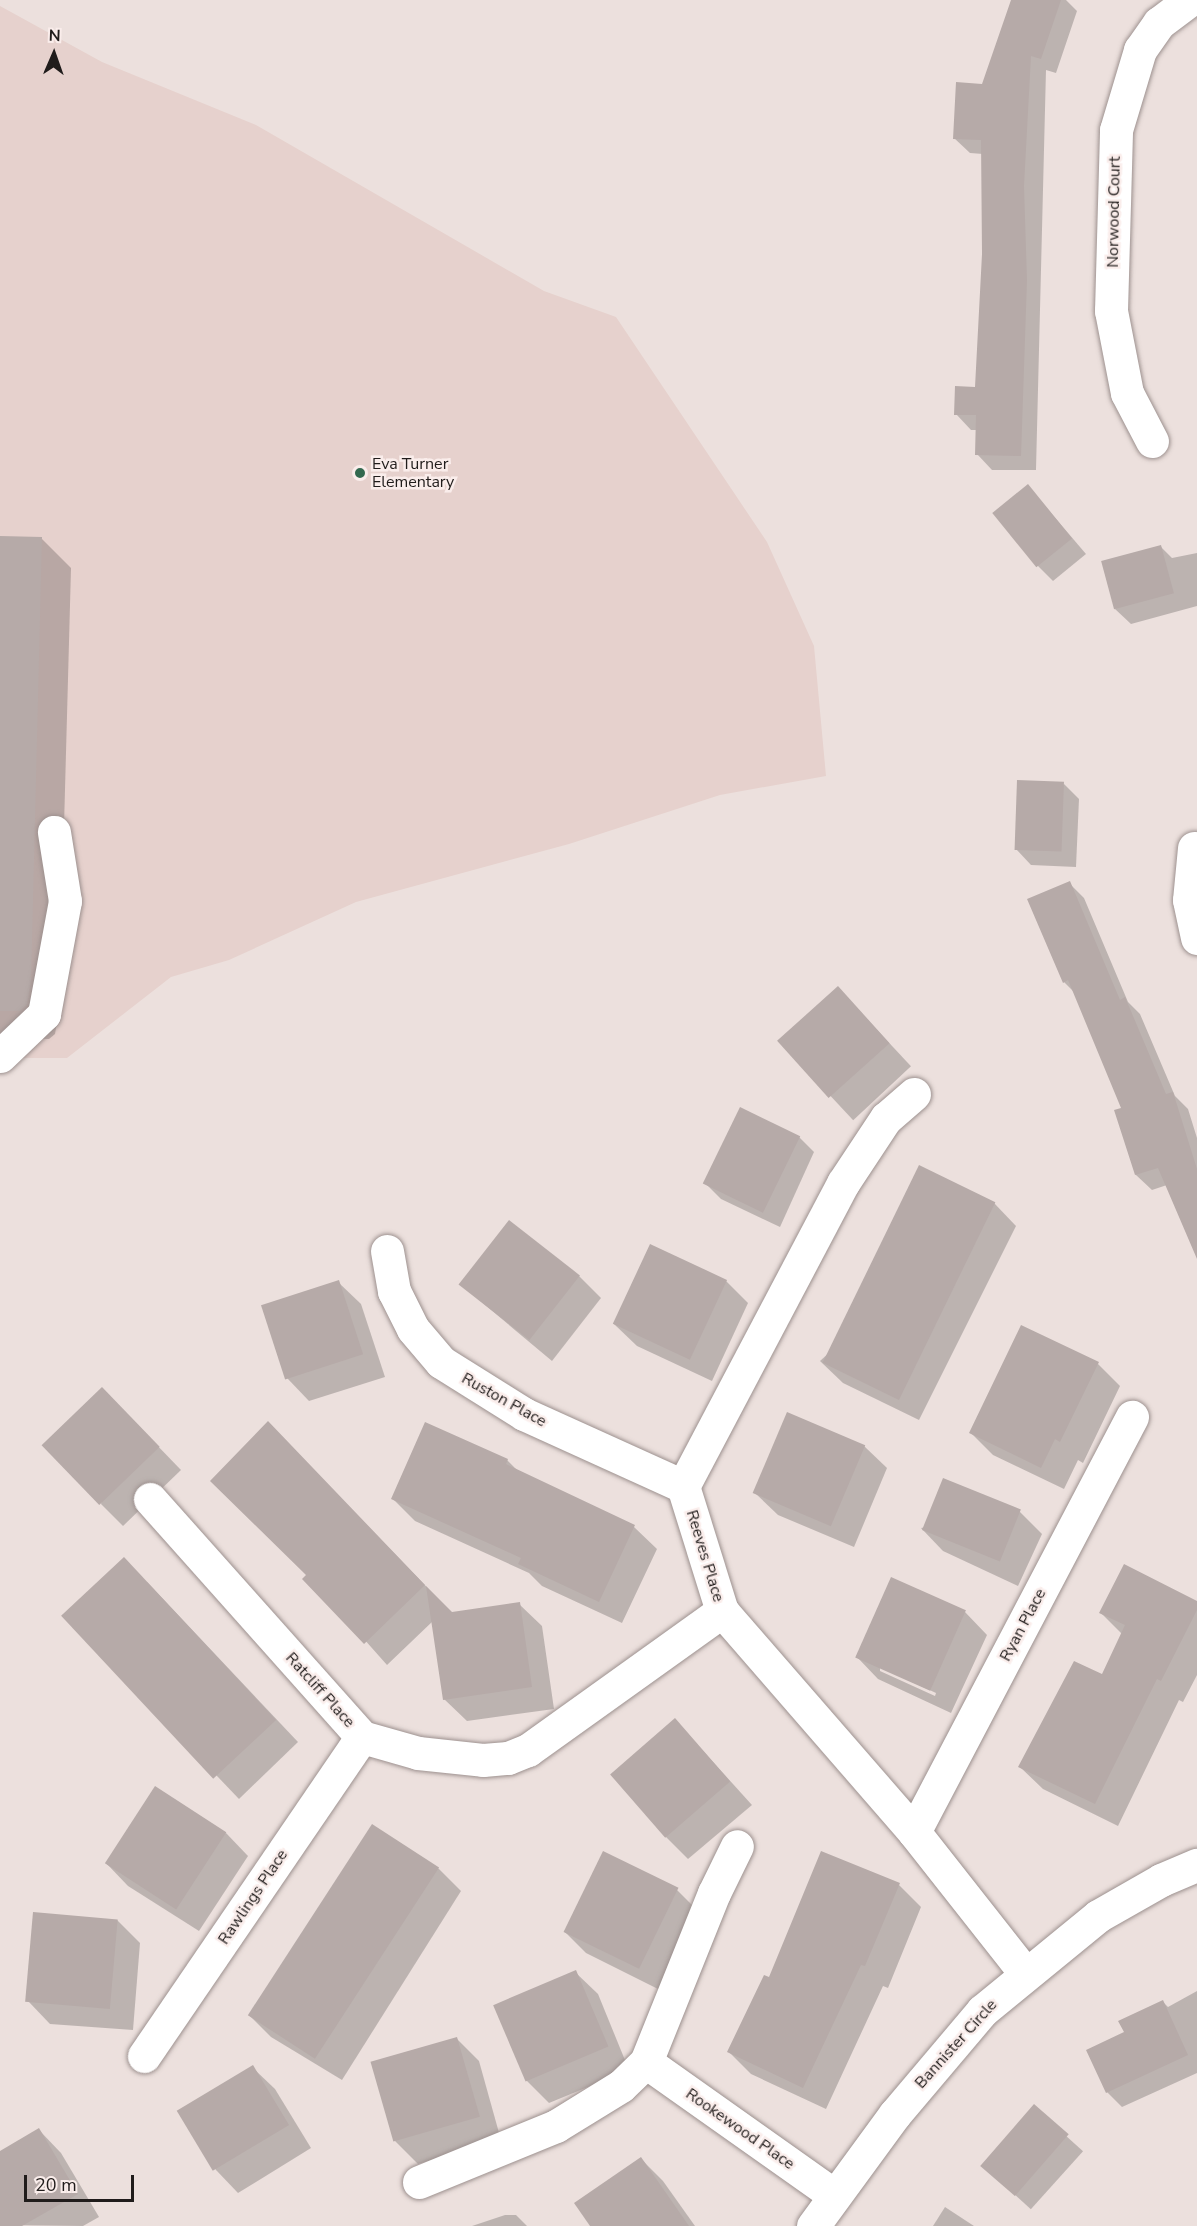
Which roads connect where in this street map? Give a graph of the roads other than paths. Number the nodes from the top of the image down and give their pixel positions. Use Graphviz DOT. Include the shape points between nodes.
graph roads {
  1 [pos="1189,0"];
  2 [pos="1152,441"];
  3 [pos="54,832"];
  4 [pos="1194,848"];
  5 [pos="1197,938"];
  6 [pos="0,1056"];
  7 [pos="914,1094"];
  8 [pos="387,1251"];
  9 [pos="1132,1417"];
  10 [pos="683,1486"];
  11 [pos="150,1499"];
  12 [pos="722,1611"];
  13 [pos="362,1737"];
  14 [pos="914,1832"];
  15 [pos="737,1846"];
  16 [pos="1197,1865"];
  17 [pos="1025,1973"];
  18 [pos="144,2056"];
  19 [pos="646,2062"];
  20 [pos="419,2182"];
  21 [pos="834,2195"];
  22 [pos="813,2226"];
  1 -- 2 [label="street, Norwood Court" via="1160,23 1140,50 1116,130 1112,311 1127,393"];
  3 -- 6 [label="street" via="65,901 44,1014"];
  4 -- 5 [label="street" via="1189,900"];
  7 -- 10 [label="street" via="886,1118 843,1183"];
  8 -- 10 [label="street, Ruston Place" via="394,1291 413,1329 441,1362 524,1414"];
  9 -- 14 [label="street, Ryan Place"];
  10 -- 12 [label="street, Reeves Place"];
  11 -- 13 [label="street, Ratcliff Place"];
  12 -- 13 [label="street, Ratcliff Place" via="552,1735 508,1758 452,1758"];
  12 -- 14 [label="street, Reeves Place"];
  13 -- 18 [label="street, Rawlings Place"];
  14 -- 17 [label="street, Reeves Place"];
  15 -- 19 [label="street"];
  16 -- 17 [label="street, Bannister Circle" via="1161,1880 1098,1916"];
  17 -- 21 [label="street, Bannister Circle" via="982,2011 942,2056"];
  19 -- 20 [label="street" via="621,2086 556,2126"];
  19 -- 21 [label="street, Rookewood Place"];
  21 -- 22 [label="street, Bannister Circle"];
}
